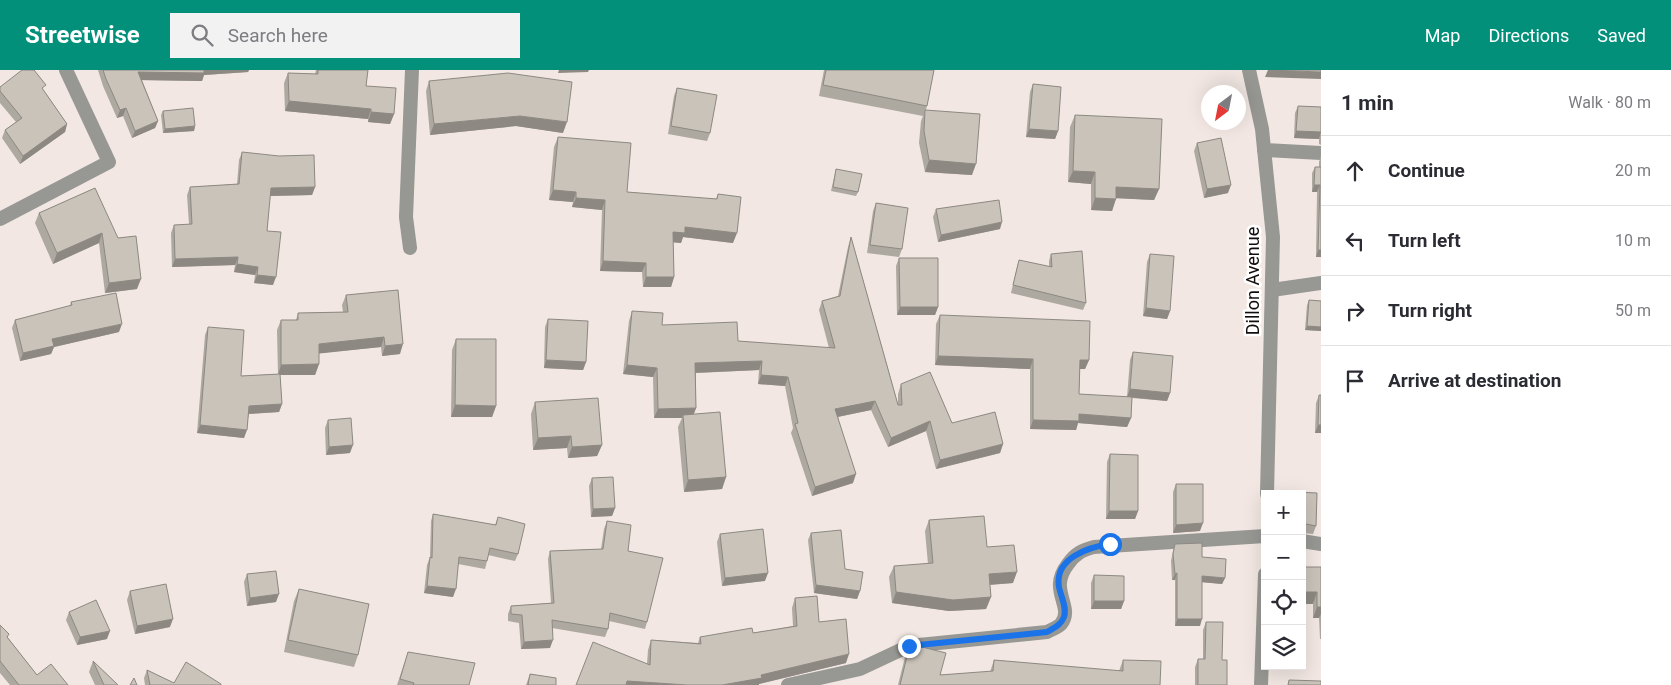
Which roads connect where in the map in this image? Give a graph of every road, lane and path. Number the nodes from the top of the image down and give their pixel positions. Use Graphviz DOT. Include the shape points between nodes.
graph roads {
  1 [pos="66,70"];
  2 [pos="412,70"];
  3 [pos="1249,70"];
  4 [pos="1264,150"];
  5 [pos="1321,153"];
  6 [pos="0,219"];
  7 [pos="410,248"];
  8 [pos="1321,283"];
  9 [pos="1272,290"];
  10 [pos="1267,490"];
  11 [pos="1261,536"];
  12 [pos="1306,542"];
  13 [pos="1321,544"];
  14 [pos="1265,580"];
  15 [pos="788,685"];
  16 [pos="1261,685"];
  1 -- 6 [label="street" via="109,162"];
  2 -- 7 [label="street" via="406,217"];
  3 -- 4 [label="street, Dillon Avenue"];
  4 -- 5 [label="street"];
  4 -- 9 [label="street, Dillon Avenue" via="1274,237"];
  8 -- 9 [label="street"];
  9 -- 10 [label="street, Dillon Avenue"];
  11 -- 15 [label="street" via="1094,547 1074,555 1062,571 1058,585 1064,617 1060,624 1047,632 909,646 860,669"];
  12 -- 13 [label="street"];
  14 -- 16 [label="street"];
}
